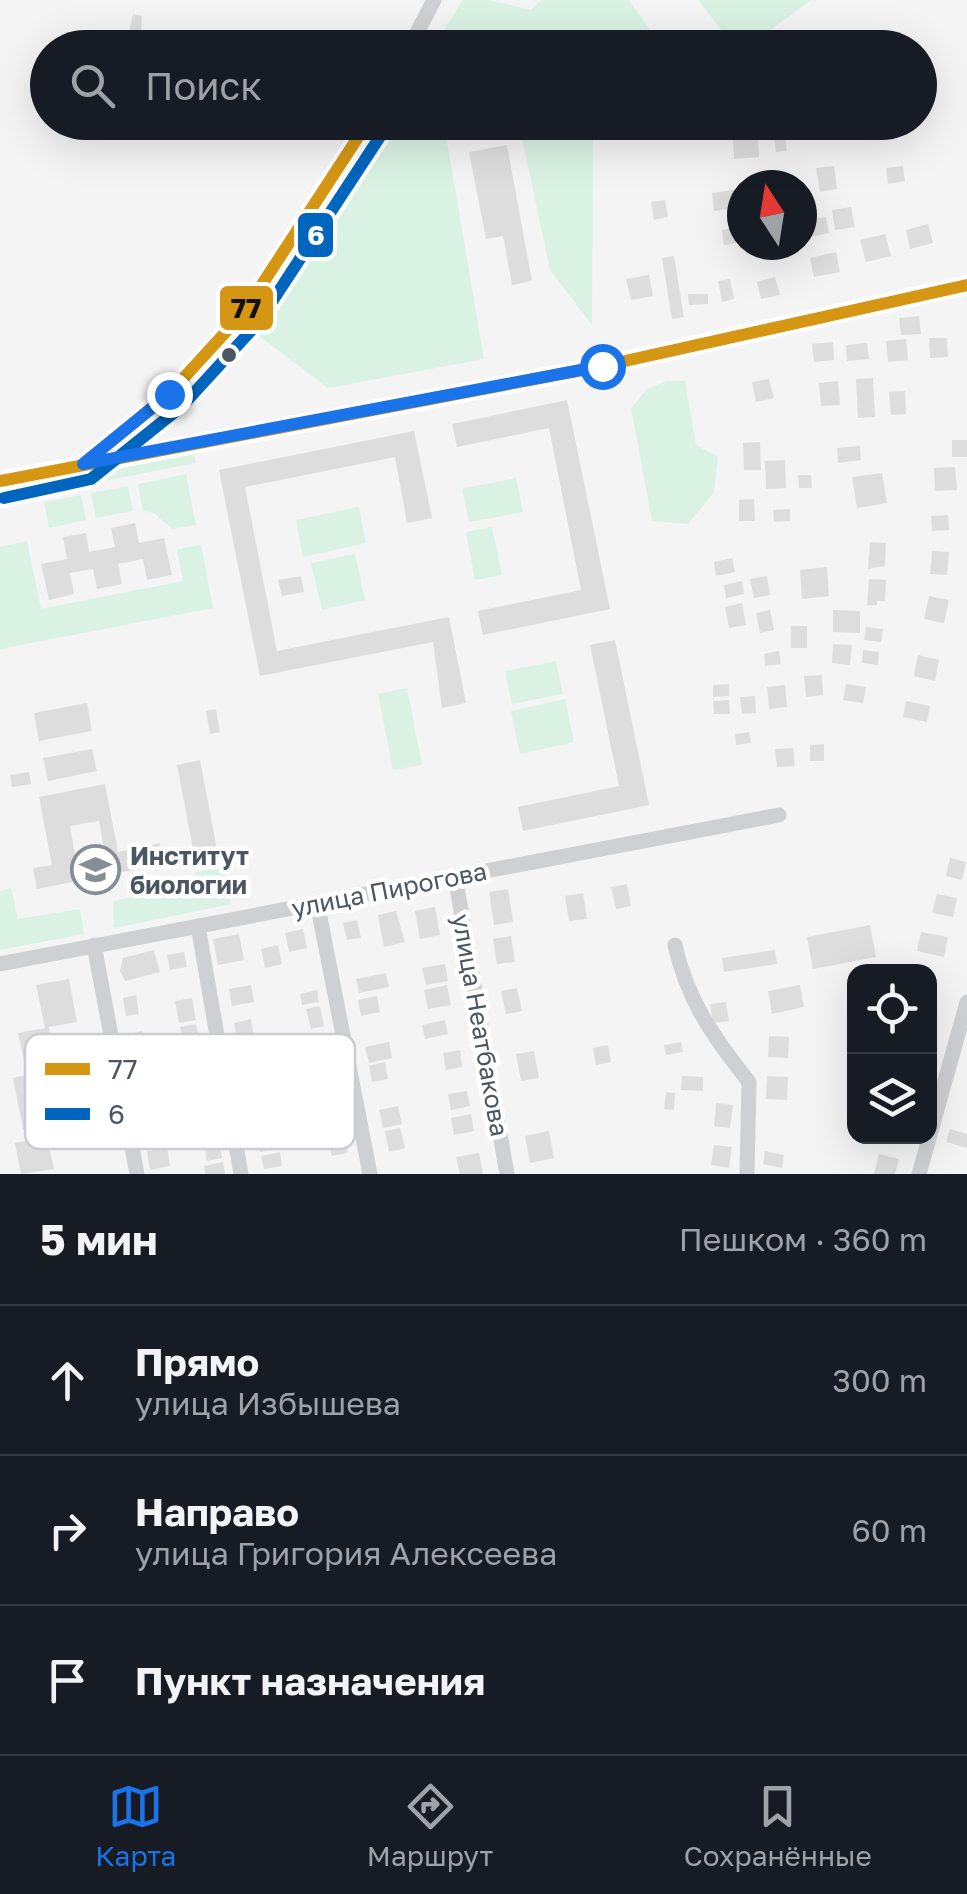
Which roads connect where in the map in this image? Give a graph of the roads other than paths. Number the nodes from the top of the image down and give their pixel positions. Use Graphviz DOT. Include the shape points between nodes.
graph roads {
  1 [pos="434,0"];
  2 [pos="418,30"];
  3 [pos="356,140"];
  4 [pos="967,284"];
  5 [pos="83,464"];
  6 [pos="0,481"];
  7 [pos="779,815"];
  8 [pos="455,876"];
  9 [pos="317,902"];
  10 [pos="198,926"];
  11 [pos="94,944"];
  12 [pos="675,944"];
  13 [pos="0,964"];
  14 [pos="967,1002"];
  15 [pos="111,1034"];
  16 [pos="217,1034"];
  17 [pos="343,1034"];
  18 [pos="355,1097"];
  19 [pos="132,1149"];
  20 [pos="237,1149"];
  21 [pos="137,1174"];
  22 [pos="241,1174"];
  23 [pos="370,1174"];
  24 [pos="506,1174"];
  25 [pos="747,1174"];
  26 [pos="919,1174"];
  1 -- 2 [label="street"];
  3 -- 5 [label="street" via="244,312 169,394"];
  4 -- 5 [label="street" via="602,366"];
  5 -- 6 [label="street"];
  7 -- 8 [label="street, улица Пирогова"];
  8 -- 9 [label="street, улица Пирогова"];
  8 -- 24 [label="street, улица Неатбакова"];
  9 -- 10 [label="street, улица Пирогова"];
  9 -- 17 [label="street"];
  10 -- 11 [label="street, улица Пирогова"];
  10 -- 16 [label="street"];
  11 -- 13 [label="street, улица Пирогова"];
  11 -- 15 [label="street"];
  12 -- 25 [label="street" via="683,983 710,1033 750,1082"];
  14 -- 26 [label="street"];
  18 -- 23 [label="street"];
  19 -- 21 [label="street"];
  20 -- 22 [label="street"];
}
